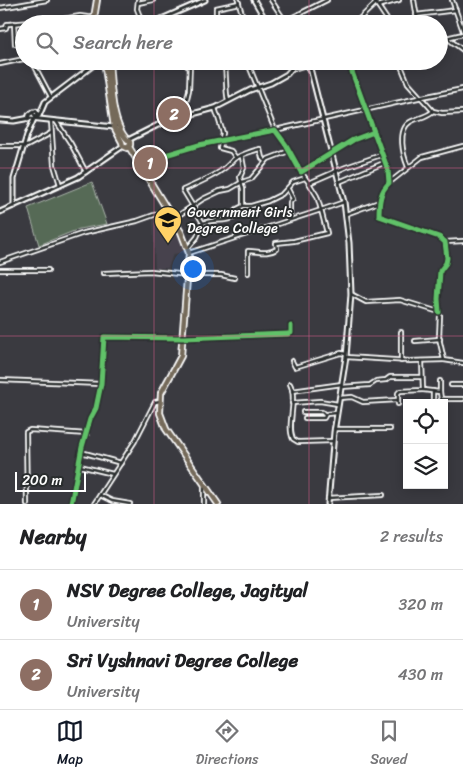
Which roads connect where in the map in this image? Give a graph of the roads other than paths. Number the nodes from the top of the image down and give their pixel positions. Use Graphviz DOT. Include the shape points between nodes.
graph roads {
  1 [pos="47,0"];
  2 [pos="98,0"];
  3 [pos="153,0"];
  4 [pos="205,0"];
  5 [pos="254,0"];
  6 [pos="271,0"];
  7 [pos="327,0"];
  8 [pos="399,0"];
  9 [pos="414,0"];
  10 [pos="452,0"];
  11 [pos="138,1"];
  12 [pos="238,1"];
  13 [pos="376,3"];
  14 [pos="0,8"];
  15 [pos="456,10"];
  16 [pos="416,14"];
  17 [pos="96,15"];
  18 [pos="140,15"];
  19 [pos="172,15"];
  20 [pos="216,15"];
  21 [pos="242,15"];
  22 [pos="263,15"];
  23 [pos="281,15"];
  24 [pos="297,15"];
  25 [pos="363,15"];
  26 [pos="384,15"];
  27 [pos="14,23"];
  28 [pos="0,29"];
  29 [pos="463,32"];
  30 [pos="15,34"];
  31 [pos="448,38"];
  32 [pos="448,39"];
  33 [pos="463,50"];
  34 [pos="15,61"];
  35 [pos="0,64"];
  36 [pos="37,70"];
  37 [pos="87,70"];
  38 [pos="104,70"];
  39 [pos="110,70"];
  40 [pos="189,70"];
  41 [pos="226,70"];
  42 [pos="250,70"];
  43 [pos="290,70"];
  44 [pos="310,70"];
  45 [pos="351,70"];
  46 [pos="402,70"];
  47 [pos="257,87"];
  48 [pos="463,90"];
  49 [pos="51,97"];
  50 [pos="420,98"];
  51 [pos="228,101"];
  52 [pos="214,108"];
  53 [pos="366,110"];
  54 [pos="433,111"];
  55 [pos="33,112"];
  56 [pos="463,112"];
  57 [pos="182,115"];
  58 [pos="36,117"];
  59 [pos="28,119"];
  60 [pos="0,120"];
  61 [pos="323,120"];
  62 [pos="51,121"];
  63 [pos="56,121"];
  64 [pos="116,126"];
  65 [pos="275,130"];
  66 [pos="374,132"];
  67 [pos="51,133"];
  68 [pos="222,142"];
  69 [pos="125,143"];
  70 [pos="0,146"];
  71 [pos="24,146"];
  72 [pos="463,146"];
  73 [pos="289,151"];
  74 [pos="331,153"];
  75 [pos="382,153"];
  76 [pos="242,157"];
  77 [pos="236,158"];
  78 [pos="265,161"];
  79 [pos="386,162"];
  80 [pos="140,166"];
  81 [pos="408,168"];
  82 [pos="336,171"];
  83 [pos="86,172"];
  84 [pos="301,172"];
  85 [pos="305,178"];
  86 [pos="242,182"];
  87 [pos="340,182"];
  88 [pos="390,183"];
  89 [pos="309,184"];
  90 [pos="60,185"];
  91 [pos="288,189"];
  92 [pos="344,202"];
  93 [pos="379,202"];
  94 [pos="14,206"];
  95 [pos="192,206"];
  96 [pos="243,206"];
  97 [pos="168,210"];
  98 [pos="320,210"];
  99 [pos="0,212"];
  100 [pos="346,214"];
  101 [pos="173,219"];
  102 [pos="290,219"];
  103 [pos="203,222"];
  104 [pos="463,240"];
  105 [pos="446,242"];
  106 [pos="188,251"];
  107 [pos="0,262"];
  108 [pos="0,270"];
  109 [pos="48,270"];
  110 [pos="104,272"];
  111 [pos="248,273"];
  112 [pos="188,275"];
  113 [pos="235,278"];
  114 [pos="351,294"];
  115 [pos="439,312"];
  116 [pos="291,326"];
  117 [pos="401,332"];
  118 [pos="184,338"];
  119 [pos="440,339"];
  120 [pos="415,341"];
  121 [pos="346,356"];
  122 [pos="292,360"];
  123 [pos="444,360"];
  124 [pos="401,361"];
  125 [pos="422,361"];
  126 [pos="463,364"];
  127 [pos="422,377"];
  128 [pos="0,380"];
  129 [pos="440,381"];
  130 [pos="101,384"];
  131 [pos="290,384"];
  132 [pos="452,385"];
  133 [pos="463,385"];
  134 [pos="341,386"];
  135 [pos="423,390"];
  136 [pos="292,391"];
  137 [pos="433,391"];
  138 [pos="440,392"];
  139 [pos="339,398"];
  140 [pos="433,399"];
  141 [pos="463,400"];
  142 [pos="160,401"];
  143 [pos="292,403"];
  144 [pos="338,404"];
  145 [pos="303,412"];
  146 [pos="337,413"];
  147 [pos="325,415"];
  148 [pos="305,418"];
  149 [pos="334,429"];
  150 [pos="390,429"];
  151 [pos="86,434"];
  152 [pos="333,441"];
  153 [pos="81,452"];
  154 [pos="121,464"];
  155 [pos="80,466"];
  156 [pos="113,474"];
  157 [pos="204,482"];
  158 [pos="100,495"];
  159 [pos="383,495"];
  160 [pos="328,498"];
  161 [pos="27,504"];
  162 [pos="71,504"];
  163 [pos="94,504"];
  164 [pos="130,504"];
  165 [pos="204,504"];
  166 [pos="218,504"];
  167 [pos="328,504"];
  1 -- 14 [label="street"];
  2 -- 17 [label="highway"];
  3 -- 11 [label="street"];
  4 -- 19 [label="main road"];
  5 -- 22 [label="main road"];
  6 -- 23 [label="street"];
  7 -- 24 [label="street"];
  8 -- 13 [label="street"];
  9 -- 16 [label="street"];
  10 -- 15 [label="street"];
  11 -- 18 [label="street"];
  12 -- 20 [label="street" via="216,8"];
  12 -- 21 [label="street"];
  13 -- 25 [label="street"];
  13 -- 26 [label="street"];
  15 -- 16 [label="street"];
  15 -- 29 [label="street"];
  27 -- 28 [label="street"];
  27 -- 30 [label="street"];
  29 -- 31 [label="street"];
  32 -- 33 [label="street"];
  34 -- 35 [label="street"];
  36 -- 49 [label="street"];
  37 -- 49 [label="main road"];
  38 -- 64 [label="highway"];
  39 -- 64 [label="highway"];
  40 -- 57 [label="street" via="189,90"];
  41 -- 51 [label="street"];
  42 -- 47 [label="street"];
  43 -- 47 [label="main road" via="271,83"];
  44 -- 61 [label="main road"];
  45 -- 53 [label="street"];
  46 -- 50 [label="street"];
  47 -- 51 [label="main road"];
  47 -- 65 [label="street"];
  48 -- 50 [label="street"];
  49 -- 58 [label="main road"];
  50 -- 53 [label="street"];
  50 -- 54 [label="street"];
  51 -- 52 [label="main road"];
  52 -- 57 [label="main road"];
  52 -- 68 [label="street" via="223,134"];
  53 -- 61 [label="street"];
  53 -- 66 [label="street"];
  54 -- 56 [label="street"];
  54 -- 81 [label="street" via="404,128 402,135"];
  55 -- 58 [label="street" via="37,111"];
  55 -- 59 [label="main road"];
  57 -- 69 [label="main road" via="155,125"];
  58 -- 59 [label="main road"];
  58 -- 62 [label="main road"];
  58 -- 71 [label="main road"];
  59 -- 60 [label="main road"];
  61 -- 65 [label="street"];
  61 -- 74 [label="main road"];
  62 -- 63 [label="main road"];
  62 -- 67 [label="street"];
  63 -- 64 [label="main road"];
  63 -- 83 [label="street"];
  64 -- 69 [label="highway"];
  65 -- 68 [label="street"];
  65 -- 73 [label="street"];
  66 -- 74 [label="street"];
  66 -- 75 [label="street"];
  67 -- 71 [label="street"];
  67 -- 90 [label="street" via="54,165"];
  68 -- 77 [label="street" via="220,148 231,151"];
  68 -- 80 [label="street" via="199,145"];
  69 -- 80 [label="highway"];
  69 -- 83 [label="main road"];
  70 -- 71 [label="street"];
  71 -- 94 [label="main road" via="14,179"];
  72 -- 81 [label="street" via="427,154"];
  73 -- 78 [label="street"];
  73 -- 84 [label="street"];
  74 -- 82 [label="main road"];
  74 -- 84 [label="street"];
  75 -- 79 [label="street"];
  75 -- 82 [label="street"];
  76 -- 77 [label="street"];
  76 -- 78 [label="street" via="260,149"];
  76 -- 86 [label="street"];
  77 -- 95 [label="street" via="218,173 182,190"];
  78 -- 86 [label="street" via="251,179"];
  79 -- 87 [label="street"];
  79 -- 88 [label="street"];
  80 -- 97 [label="highway"];
  81 -- 88 [label="street"];
  82 -- 87 [label="main road"];
  82 -- 89 [label="street"];
  83 -- 90 [label="main road"];
  84 -- 85 [label="street"];
  85 -- 89 [label="street"];
  85 -- 91 [label="street" via="293,182"];
  86 -- 95 [label="street"];
  86 -- 96 [label="street"];
  87 -- 92 [label="main road"];
  88 -- 93 [label="street"];
  89 -- 98 [label="street" via="317,196"];
  90 -- 94 [label="main road"];
  91 -- 96 [label="street" via="268,201"];
  91 -- 102 [label="street" via="293,199 290,202"];
  92 -- 98 [label="street"];
  92 -- 100 [label="main road"];
  93 -- 100 [label="street"];
  93 -- 105 [label="street" via="379,216"];
  94 -- 99 [label="main road"];
  95 -- 101 [label="street"];
  95 -- 103 [label="street"];
  96 -- 103 [label="street" via="237,209 233,218"];
  97 -- 101 [label="highway"];
  97 -- 107 [label="street" via="84,233"];
  98 -- 102 [label="street"];
  98 -- 111 [label="street" via="327,233 279,242 276,243 277,249 265,253 248,251"];
  100 -- 114 [label="main road"];
  101 -- 106 [label="highway"];
  102 -- 106 [label="street"];
  103 -- 106 [label="street"];
  104 -- 105 [label="street"];
  105 -- 115 [label="street" via="446,263 440,271"];
  106 -- 112 [label="highway"];
  108 -- 109 [label="street"];
  110 -- 112 [label="street" via="151,271"];
  112 -- 113 [label="street"];
  112 -- 118 [label="highway"];
  114 -- 115 [label="street" via="366,302 400,300"];
  114 -- 121 [label="main road"];
  115 -- 119 [label="street"];
  116 -- 118 [label="street" via="288,334"];
  117 -- 124 [label="street"];
  118 -- 130 [label="street" via="105,336"];
  118 -- 142 [label="highway" via="180,360 162,390"];
  119 -- 120 [label="street"];
  119 -- 123 [label="street"];
  121 -- 122 [label="street" via="341,353 295,367"];
  121 -- 124 [label="street"];
  121 -- 134 [label="main road"];
  123 -- 125 [label="street"];
  123 -- 126 [label="street"];
  124 -- 125 [label="street"];
  125 -- 127 [label="street"];
  127 -- 134 [label="street" via="389,378 370,385"];
  127 -- 135 [label="street"];
  128 -- 130 [label="street"];
  129 -- 138 [label="street"];
  130 -- 151 [label="street"];
  131 -- 136 [label="street"];
  132 -- 133 [label="street"];
  134 -- 136 [label="street"];
  134 -- 139 [label="main road"];
  135 -- 137 [label="street"];
  135 -- 139 [label="street" via="400,391 398,402"];
  136 -- 143 [label="street"];
  137 -- 138 [label="street"];
  137 -- 140 [label="street"];
  138 -- 141 [label="street" via="441,399"];
  139 -- 144 [label="main road"];
  142 -- 154 [label="street" via="155,402"];
  142 -- 157 [label="highway" via="164,424"];
  143 -- 144 [label="street" via="320,401"];
  143 -- 152 [label="street" via="291,435 296,441"];
  144 -- 146 [label="main road"];
  145 -- 147 [label="street" via="322,412"];
  146 -- 147 [label="street"];
  146 -- 149 [label="main road"];
  147 -- 148 [label="street" via="324,418"];
  149 -- 150 [label="street"];
  149 -- 152 [label="main road"];
  151 -- 153 [label="street"];
  151 -- 161 [label="street" via="26,432"];
  152 -- 160 [label="main road"];
  153 -- 154 [label="street"];
  153 -- 155 [label="street"];
  154 -- 156 [label="street"];
  155 -- 156 [label="street"];
  155 -- 162 [label="street"];
  156 -- 158 [label="street"];
  157 -- 165 [label="street"];
  157 -- 166 [label="highway"];
  158 -- 163 [label="street"];
  158 -- 164 [label="street"];
  159 -- 160 [label="street"];
  160 -- 167 [label="main road"];
}
